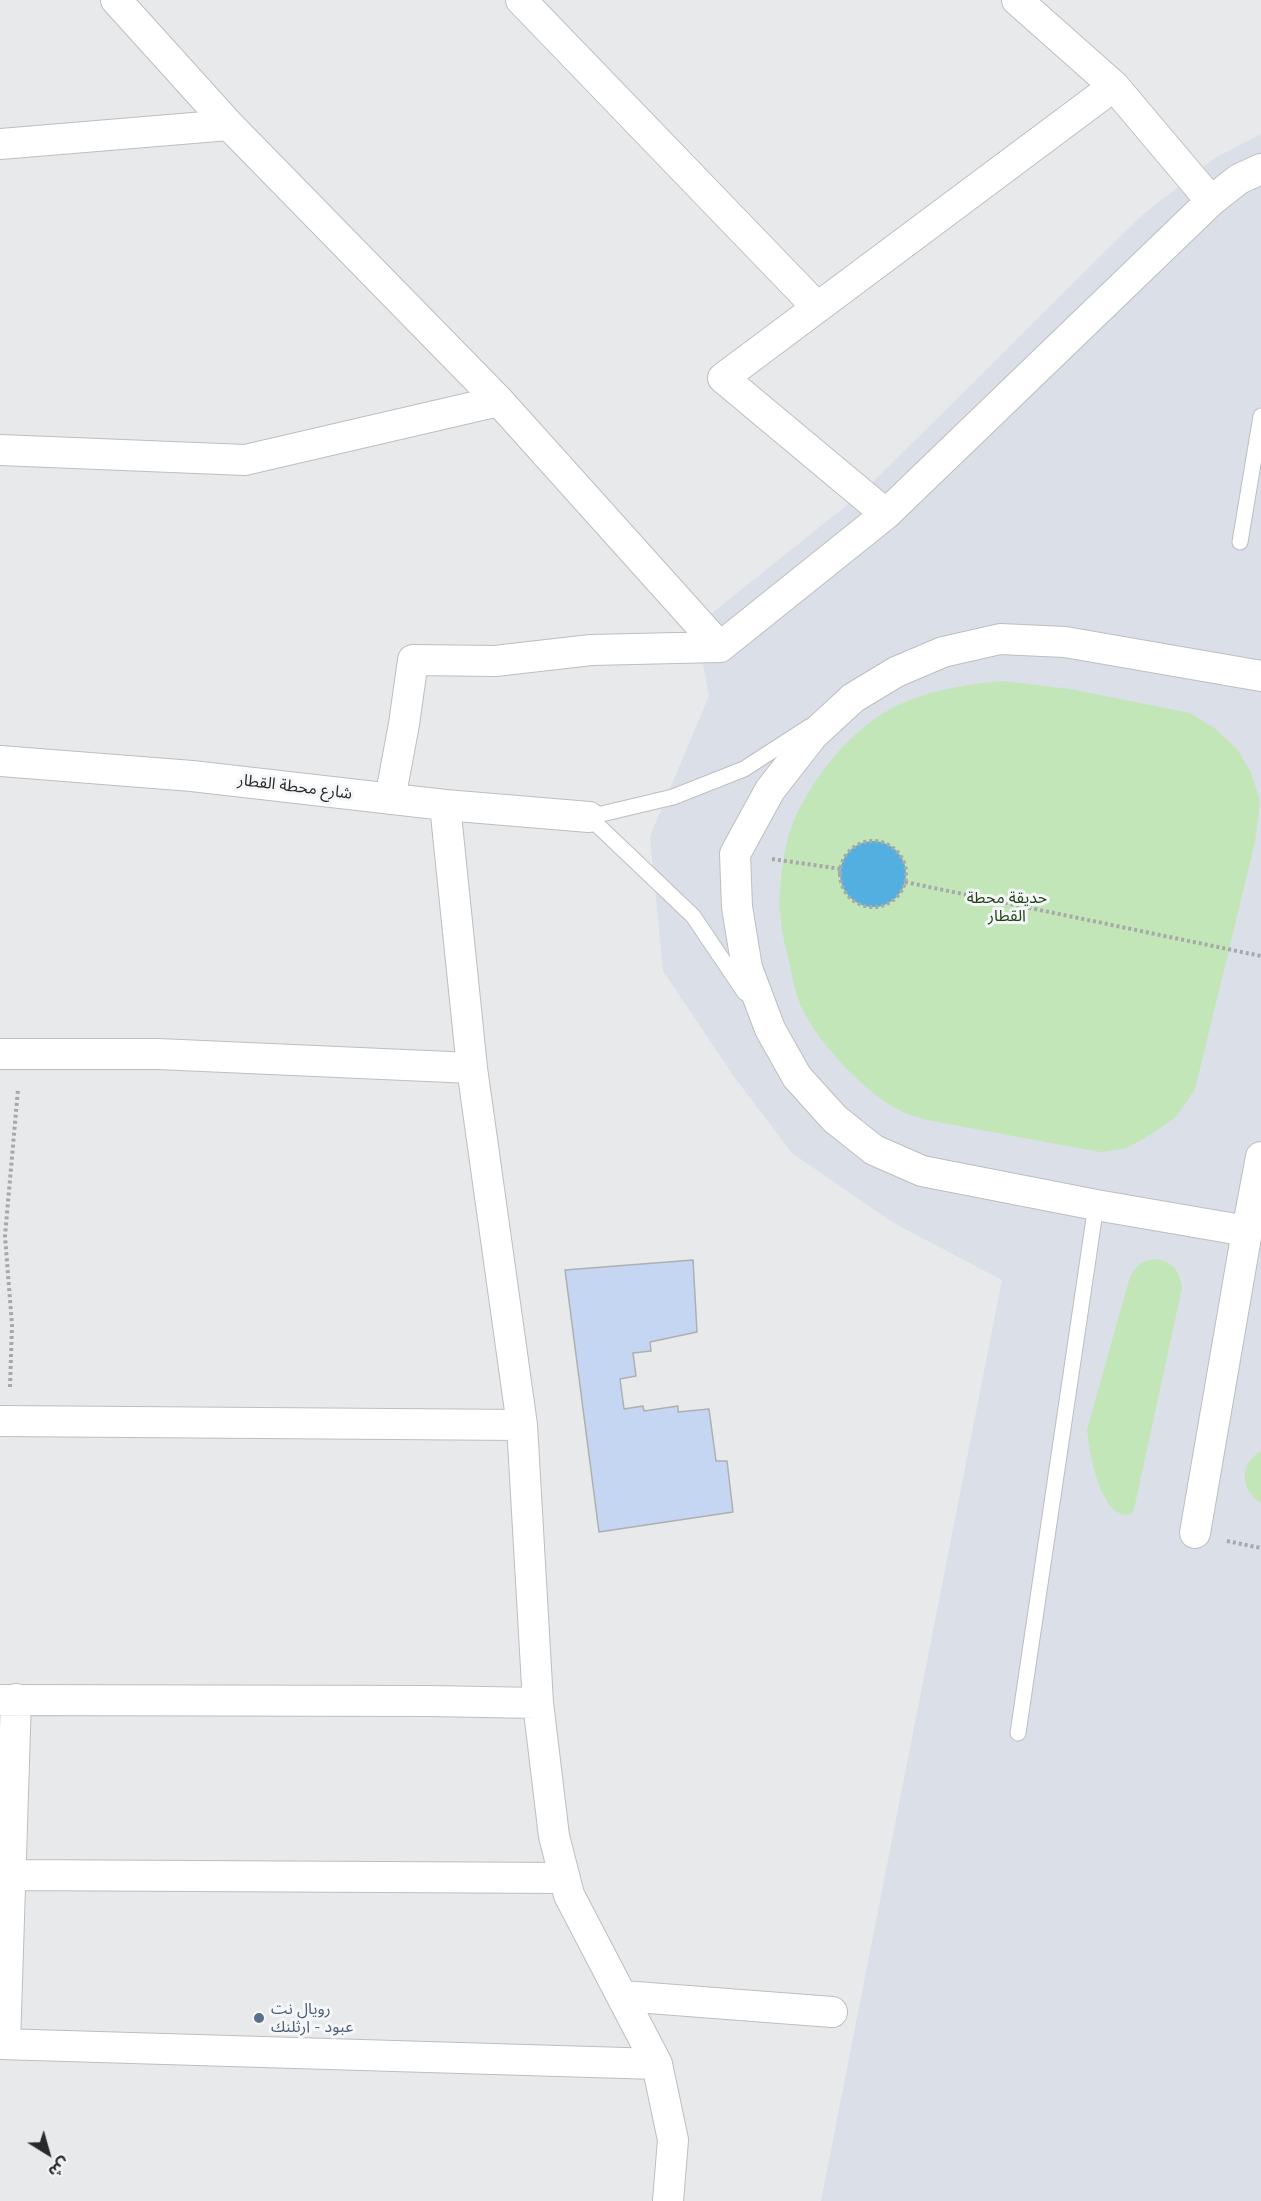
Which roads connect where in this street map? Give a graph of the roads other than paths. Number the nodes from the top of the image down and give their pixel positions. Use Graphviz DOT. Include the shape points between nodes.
graph roads {
  1 [pos="116,0"];
  2 [pos="521,0"];
  3 [pos="1017,0"];
  4 [pos="1114,86"];
  5 [pos="229,125"];
  6 [pos="0,144"];
  7 [pos="1261,169"];
  8 [pos="1211,201"];
  9 [pos="817,307"];
  10 [pos="499,401"];
  11 [pos="1261,417"];
  12 [pos="0,450"];
  13 [pos="886,514"];
  14 [pos="1240,542"];
  15 [pos="720,646"];
  16 [pos="1261,676"];
  17 [pos="853,698"];
  18 [pos="0,761"];
  19 [pos="390,798"];
  20 [pos="445,805"];
  21 [pos="589,817"];
  22 [pos="770,1029"];
  23 [pos="10,1054"];
  24 [pos="472,1068"];
  25 [pos="1261,1157"];
  26 [pos="1096,1205"];
  27 [pos="1247,1231"];
  28 [pos="5,1421"];
  29 [pos="522,1425"];
  30 [pos="1195,1533"];
  31 [pos="8,1700"];
  32 [pos="538,1703"];
  33 [pos="1018,1733"];
  34 [pos="10,1875"];
  35 [pos="565,1878"];
  36 [pos="623,1996"];
  37 [pos="832,2012"];
  38 [pos="3,2044"];
  39 [pos="657,2064"];
  40 [pos="668,2201"];
  1 -- 5 [label="street"];
  2 -- 9 [label="street"];
  3 -- 4 [label="street"];
  4 -- 8 [label="street"];
  4 -- 9 [label="street"];
  5 -- 6 [label="street"];
  5 -- 10 [label="street"];
  7 -- 8 [label="street" via="1239,179"];
  8 -- 13 [label="street"];
  9 -- 13 [label="street" via="723,378"];
  10 -- 12 [label="street" via="246,460"];
  10 -- 15 [label="street"];
  11 -- 14 [label="lane"];
  13 -- 15 [label="street"];
  15 -- 19 [label="street" via="591,650 495,661 413,660"];
  16 -- 17 [label="street" via="1065,642 1000,639 943,652 896,672"];
  17 -- 21 [label="lane" via="744,770 673,797"];
  17 -- 22 [label="street" via="813,735 770,790 735,854 737,907 747,968"];
  18 -- 19 [label="street, شارع محطة القطار" via="192,776"];
  19 -- 20 [label="street, شارع محطة القطار"];
  20 -- 21 [label="street, شارع محطة القطار"];
  20 -- 24 [label="street"];
  21 -- 22 [label="lane" via="693,916"];
  22 -- 26 [label="street" via="797,1077 835,1119 874,1150 922,1171"];
  23 -- 24 [label="street" via="158,1054"];
  24 -- 29 [label="street"];
  25 -- 27 [label="street"];
  26 -- 27 [label="street"];
  26 -- 33 [label="lane"];
  27 -- 30 [label="street"];
  28 -- 29 [label="street"];
  29 -- 32 [label="street"];
  31 -- 32 [label="street"];
  31 -- 34 [label="street"];
  32 -- 35 [label="street" via="554,1836"];
  34 -- 35 [label="street"];
  34 -- 38 [label="street"];
  35 -- 36 [label="street" via="569,1894"];
  36 -- 37 [label="street"];
  36 -- 39 [label="street"];
  38 -- 39 [label="street"];
  39 -- 40 [label="street" via="673,2140"];
}
